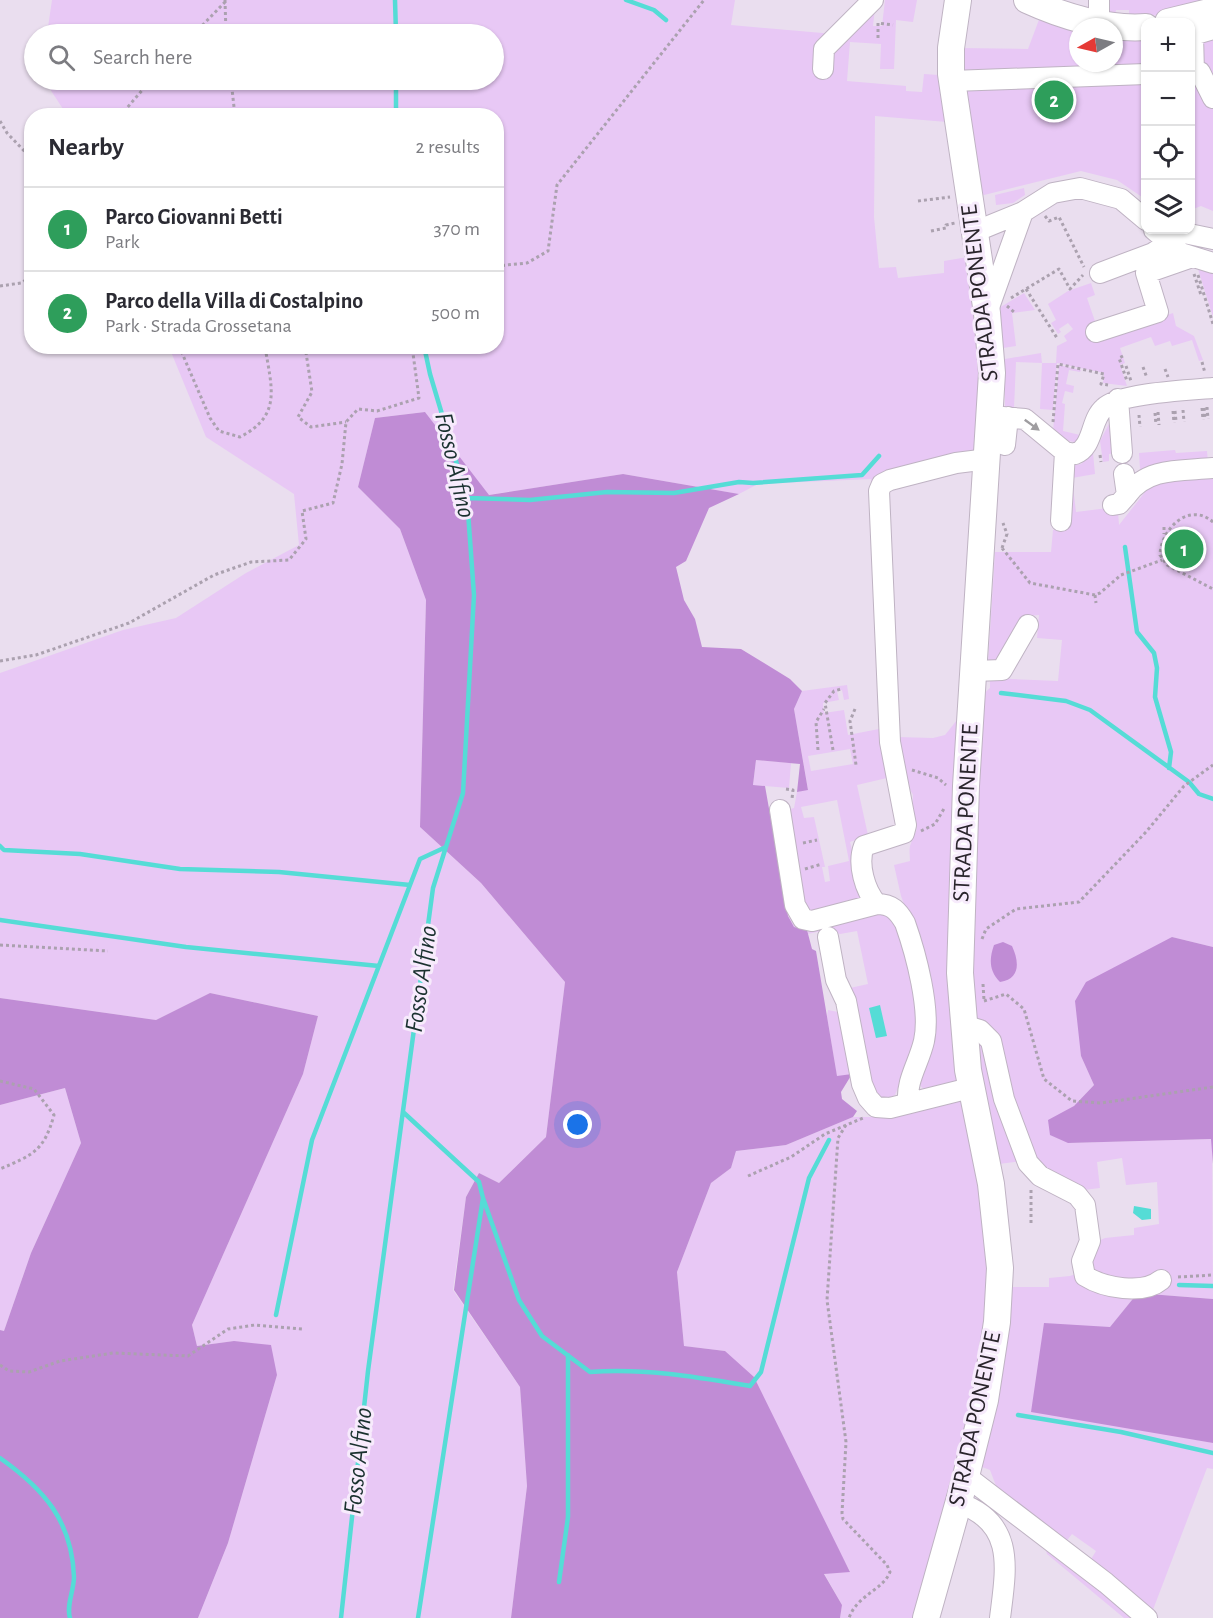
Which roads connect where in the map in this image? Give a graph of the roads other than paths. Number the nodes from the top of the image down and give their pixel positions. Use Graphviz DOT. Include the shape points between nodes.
graph roads {
  1 [pos="873,0"];
  2 [pos="958,0"];
  3 [pos="1027,0"];
  4 [pos="1099,11"];
  5 [pos="1213,11"];
  6 [pos="1184,18"];
  7 [pos="1141,25"];
  8 [pos="1213,29"];
  9 [pos="823,69"];
  10 [pos="1199,72"];
  11 [pos="1141,74"];
  12 [pos="952,81"];
  13 [pos="1213,98"];
  14 [pos="1023,212"];
  15 [pos="1141,216"];
  16 [pos="1164,234"];
  17 [pos="972,236"];
  18 [pos="1212,237"];
  19 [pos="1011,246"];
  20 [pos="1192,263"];
  21 [pos="1213,263"];
  22 [pos="1100,273"];
  23 [pos="987,313"];
  24 [pos="1096,332"];
  25 [pos="1213,388"];
  26 [pos="1115,393"];
  27 [pos="1000,416"];
  28 [pos="997,452"];
  29 [pos="1065,452"];
  30 [pos="1122,453"];
  31 [pos="1213,468"];
  32 [pos="1124,474"];
  33 [pos="1061,521"];
  34 [pos="1028,625"];
  35 [pos="974,671"];
  36 [pos="780,810"];
  37 [pos="877,904"];
  38 [pos="828,937"];
  39 [pos="972,1028"];
  40 [pos="970,1088"];
  41 [pos="899,1105"];
  42 [pos="1161,1280"];
  43 [pos="966,1476"];
  44 [pos="959,1503"];
  45 [pos="926,1618"];
  46 [pos="1000,1618"];
  47 [pos="1147,1618"];
  1 -- 9 [label="street" via="824,50"];
  2 -- 12 [label="main road, STRADA PONENTE" via="951,48"];
  3 -- 4 [label="main road" via="1045,8"];
  4 -- 7 [label="main road"];
  5 -- 6 [label="main road"];
  8 -- 10 [label="street" via="1193,35"];
  10 -- 13 [label="street"];
  11 -- 12 [label="street"];
  12 -- 17 [label="main road, STRADA PONENTE"];
  14 -- 15 [label="street" via="1053,193 1080,188 1121,199"];
  14 -- 17 [label="street"];
  14 -- 19 [label="street"];
  16 -- 18 [label="street"];
  16 -- 20 [label="street"];
  16 -- 22 [label="street" via="1153,253"];
  17 -- 19 [label="street" via="1002,251"];
  17 -- 23 [label="main road, STRADA PONENTE"];
  19 -- 23 [label="street"];
  20 -- 21 [label="street"];
  20 -- 24 [label="street" via="1146,273 1158,312"];
  23 -- 27 [label="main road, STRADA PONENTE"];
  25 -- 26 [label="street"];
  26 -- 29 [label="street" via="1100,412 1082,450"];
  26 -- 30 [label="street"];
  27 -- 28 [label="main road, STRADA PONENTE"];
  27 -- 29 [label="street, one-way" via="1029,421"];
  28 -- 35 [label="main road, STRADA PONENTE"];
  28 -- 37 [label="street" via="891,480 882,484 879,491 894,768 906,825 904,833 864,846 861,854 868,894"];
  29 -- 33 [label="street"];
  31 -- 32 [label="street" via="1152,474 1120,500"];
  34 -- 35 [label="street" via="1002,670"];
  35 -- 39 [label="main road, STRADA PONENTE" via="961,930"];
  36 -- 37 [label="street" via="798,913 812,921"];
  37 -- 41 [label="street" via="887,904 905,923 925,1009 924,1044"];
  38 -- 41 [label="street" via="836,980 846,1001 862,1084 876,1107"];
  39 -- 40 [label="main road, STRADA PONENTE"];
  39 -- 42 [label="street" via="991,1041 1004,1099 1028,1163 1040,1176 1077,1195 1085,1205 1090,1241 1082,1261 1085,1276 1130,1288 1146,1288"];
  40 -- 41 [label="street"];
  40 -- 43 [label="main road, STRADA PONENTE" via="991,1184 1000,1268 991,1362"];
  43 -- 44 [label="main road, STRADA PONENTE"];
  43 -- 47 [label="street"];
  44 -- 45 [label="main road, STRADA PONENTE"];
  44 -- 46 [label="street" via="976,1509 1000,1535 1004,1546"];
}
